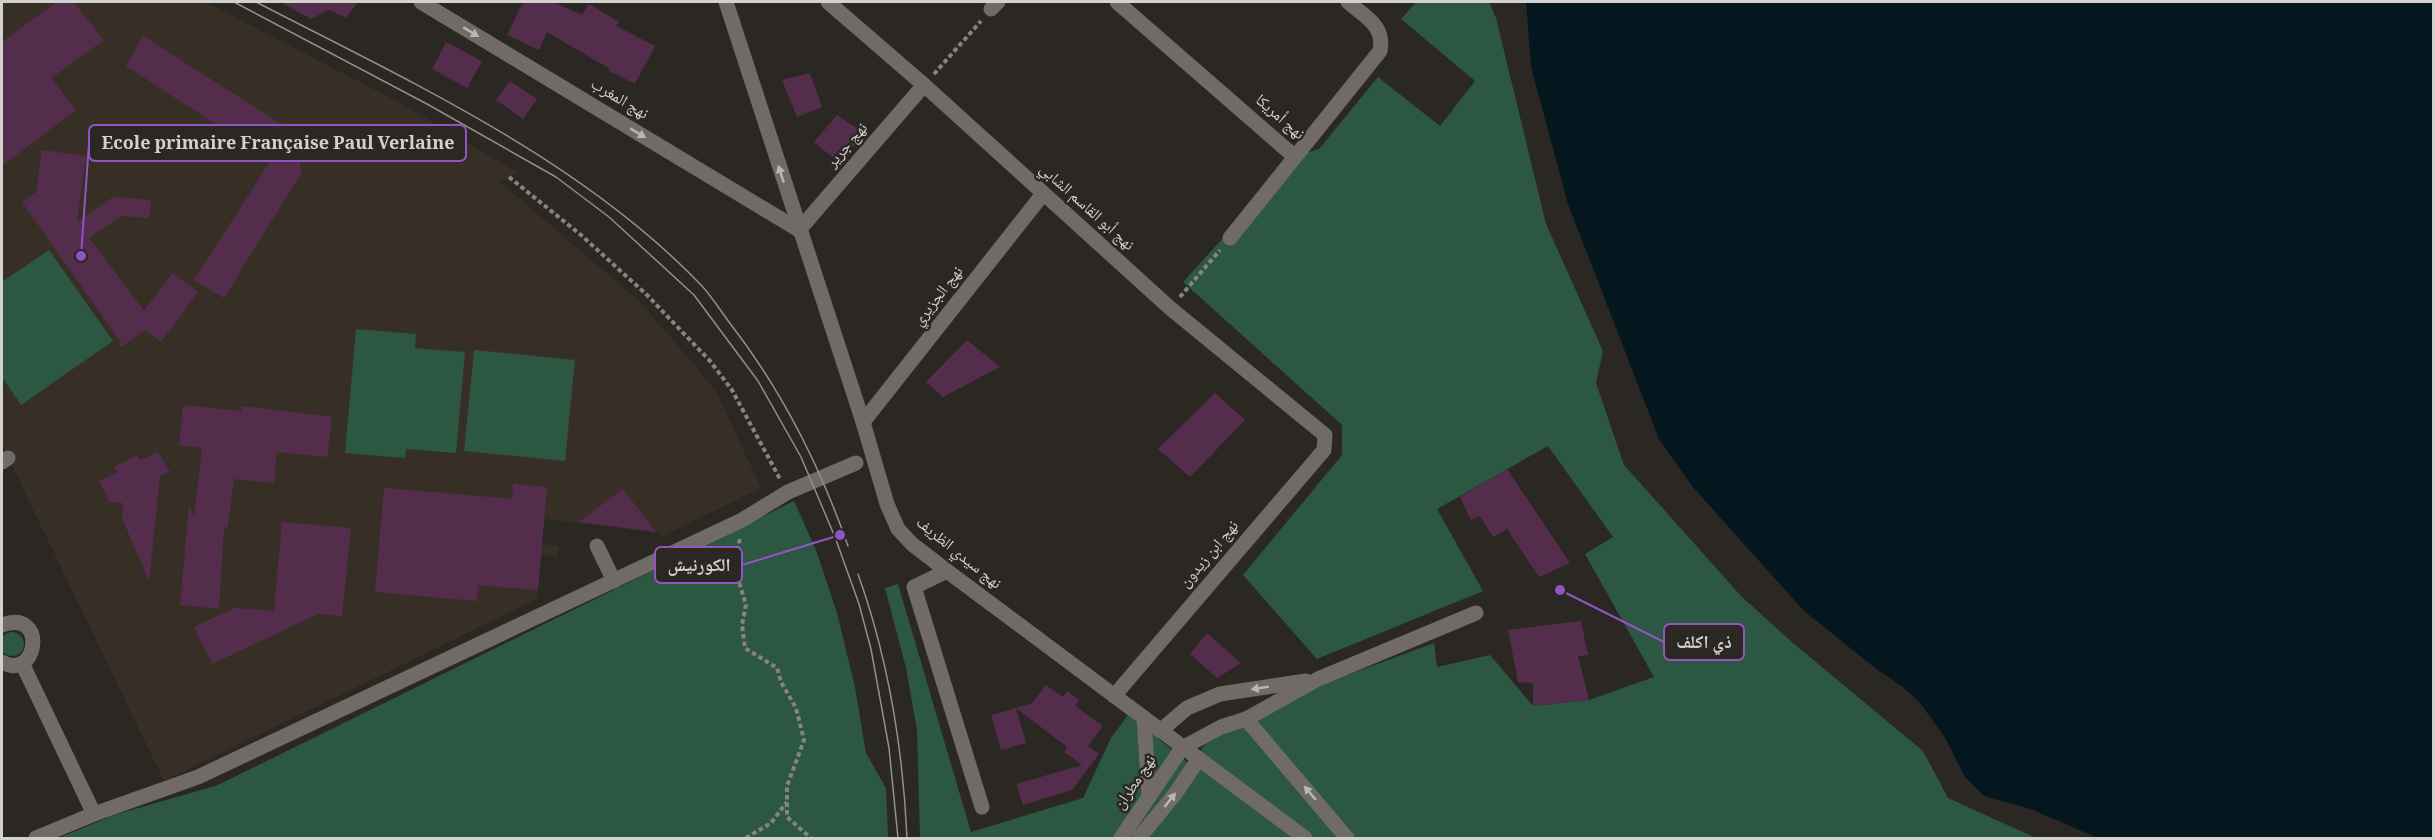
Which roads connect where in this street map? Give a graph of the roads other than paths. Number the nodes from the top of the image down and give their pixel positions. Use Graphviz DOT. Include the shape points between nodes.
graph roads {
  1 [pos="421,2"];
  2 [pos="726,2"];
  3 [pos="828,2"];
  4 [pos="1117,2"];
  5 [pos="1348,2"];
  6 [pos="924,85"];
  7 [pos="1295,157"];
  8 [pos="1043,194"];
  9 [pos="799,230"];
  10 [pos="1230,238"];
  11 [pos="863,422"];
  12 [pos="1325,435"];
  13 [pos="856,463"];
  14 [pos="597,546"];
  15 [pos="947,571"];
  16 [pos="614,581"];
  17 [pos="1476,613"];
  18 [pos="2,624"];
  19 [pos="2,662"];
  20 [pos="22,663"];
  21 [pos="1318,679"];
  22 [pos="1114,696"];
  23 [pos="1144,718"];
  24 [pos="1246,719"];
  25 [pos="1160,731"];
  26 [pos="1182,748"];
  27 [pos="1198,760"];
  28 [pos="1149,795"];
  29 [pos="982,807"];
  30 [pos="94,814"];
  31 [pos="36,838"];
  32 [pos="1121,838"];
  33 [pos="1139,838"];
  34 [pos="1305,838"];
  35 [pos="1347,838"];
  1 -- 9 [label="street, نهج المغرب, one-way"];
  9 -- 2 [label="street, نهج سيدي الظريف, one-way"];
  3 -- 6 [label="street, نهج أبو القاسم الشابي"];
  4 -- 7 [label="street, نهج أمريكا"];
  5 -- 7 [label="street, نهج أمريكا" via="1377,26 1382,34 1380,51"];
  6 -- 8 [label="street, نهج أبو القاسم الشابي"];
  6 -- 9 [label="street, نهج جرير"];
  7 -- 10 [label="street"];
  8 -- 11 [label="street, نهج الجزيري"];
  8 -- 12 [label="street, نهج أبو القاسم الشابي" via="1170,308"];
  9 -- 11 [label="street, نهج سيدي الظريف"];
  11 -- 15 [label="street, نهج سيدي الظريف" via="898,529"];
  12 -- 22 [label="street, نهج ابن زيدون" via="1323,450"];
  13 -- 16 [label="street" via="788,492 742,520"];
  14 -- 16 [label="street"];
  15 -- 22 [label="street, نهج سيدي الظريف"];
  15 -- 29 [label="street" via="914,587"];
  16 -- 30 [label="street"];
  17 -- 21 [label="street"];
  18 -- 20 [label="street" via="19,623 31,633 33,650"];
  19 -- 20 [label="street"];
  20 -- 30 [label="street"];
  21 -- 24 [label="street"];
  21 -- 25 [label="street, one-way" via="1220,694 1186,708"];
  22 -- 23 [label="street, نهج سيدي الظريف"];
  23 -- 25 [label="street, نهج سيدي الظريف"];
  23 -- 28 [label="street"];
  24 -- 26 [label="street" via="1221,727"];
  35 -- 24 [label="street, one-way"];
  25 -- 26 [label="street, نهج سيدي الظريف"];
  26 -- 27 [label="street, نهج سيدي الظريف"];
  26 -- 28 [label="street, نهج مطران"];
  33 -- 27 [label="street, one-way"];
  27 -- 34 [label="street, نهج سيدي الظريف"];
  28 -- 32 [label="street, نهج مطران"];
  30 -- 31 [label="street"];
}
